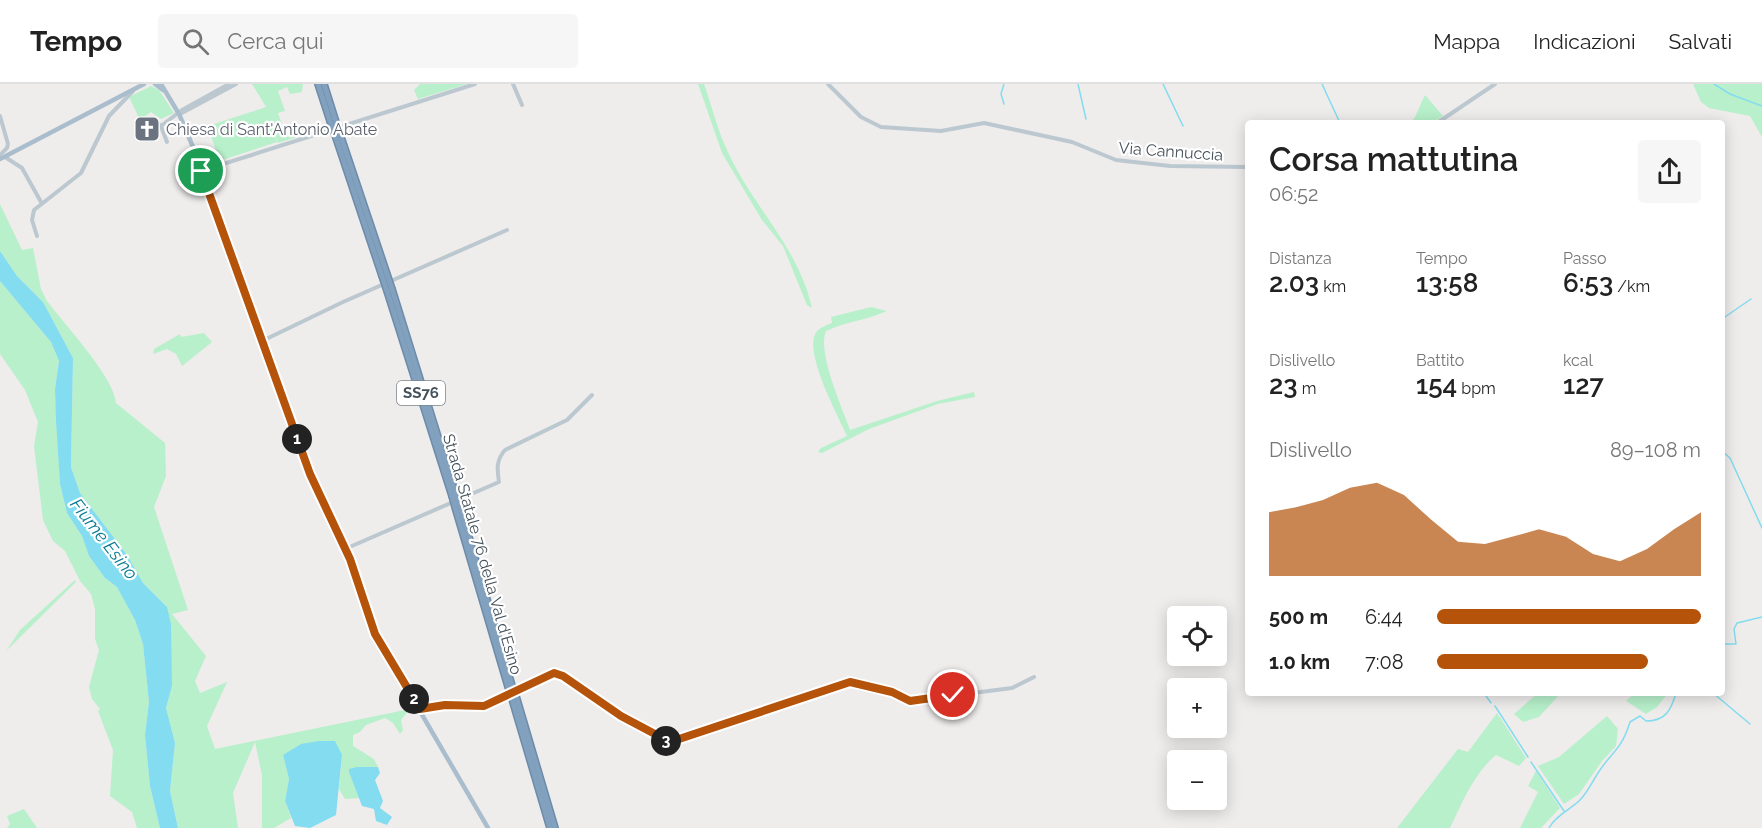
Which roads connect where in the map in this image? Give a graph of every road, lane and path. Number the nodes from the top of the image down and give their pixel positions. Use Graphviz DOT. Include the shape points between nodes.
graph roads {
  1 [pos="144,84"];
  2 [pos="155,84"];
  3 [pos="161,84"];
  4 [pos="229,84"];
  5 [pos="236,84"];
  6 [pos="318,84"];
  7 [pos="324,84"];
  8 [pos="475,84"];
  9 [pos="513,84"];
  10 [pos="828,84"];
  11 [pos="1494,84"];
  12 [pos="136,86"];
  13 [pos="170,96"];
  14 [pos="522,105"];
  15 [pos="179,114"];
  16 [pos="0,116"];
  17 [pos="151,118"];
  18 [pos="333,120"];
  19 [pos="1441,120"];
  20 [pos="161,126"];
  21 [pos="167,142"];
  22 [pos="2,157"];
  23 [pos="1245,167"];
  24 [pos="201,171"];
  25 [pos="41,202"];
  26 [pos="507,230"];
  27 [pos="38,236"];
  28 [pos="262,341"];
  29 [pos="592,395"];
  30 [pos="345,549"];
  31 [pos="1034,677"];
  32 [pos="514,698"];
  33 [pos="420,709"];
  34 [pos="488,828"];
  35 [pos="550,828"];
  36 [pos="555,828"];
  1 -- 12 [label="main road"];
  2 -- 13 [label="main road"];
  3 -- 13 [label="main road"];
  4 -- 15 [label="street"];
  5 -- 15 [label="street"];
  6 -- 18 [label="highway, Strada Statale 76 della Val d'Esino / SS76"];
  7 -- 18 [label="highway, Strada Statale 76 della Val d'Esino / SS76"];
  8 -- 24 [label="street"];
  9 -- 14 [label="street"];
  10 -- 23 [label="street, Via Cannuccia" via="861,117 881,127 941,131 984,123 1072,142 1116,160 1170,166"];
  11 -- 19 [label="street"];
  12 -- 22 [label="main road"];
  12 -- 25 [label="street" via="110,116 81,173"];
  13 -- 15 [label="main road"];
  15 -- 20 [label="street"];
  15 -- 24 [label="main road"];
  16 -- 22 [label="street" via="8,144"];
  17 -- 20 [label="street"];
  18 -- 32 [label="highway, Strada Statale 76 della Val d'Esino / SS76, bridge" via="385,275"];
  20 -- 21 [label="street"];
  22 -- 25 [label="street" via="22,168"];
  24 -- 28 [label="main road"];
  25 -- 27 [label="street" via="32,214"];
  26 -- 28 [label="street"];
  28 -- 30 [label="main road" via="310,474"];
  29 -- 30 [label="street" via="567,420 505,450 497,467 499,482"];
  30 -- 33 [label="main road" via="375,634"];
  31 -- 33 [label="street" via="1012,688 910,701 892,692 850,682 670,742 554,673 484,706"];
  32 -- 35 [label="highway, Strada Statale 76 della Val d'Esino / SS76"];
  32 -- 36 [label="highway, Strada Statale 76 della Val d'Esino / SS76"];
  33 -- 34 [label="main road"];
}
